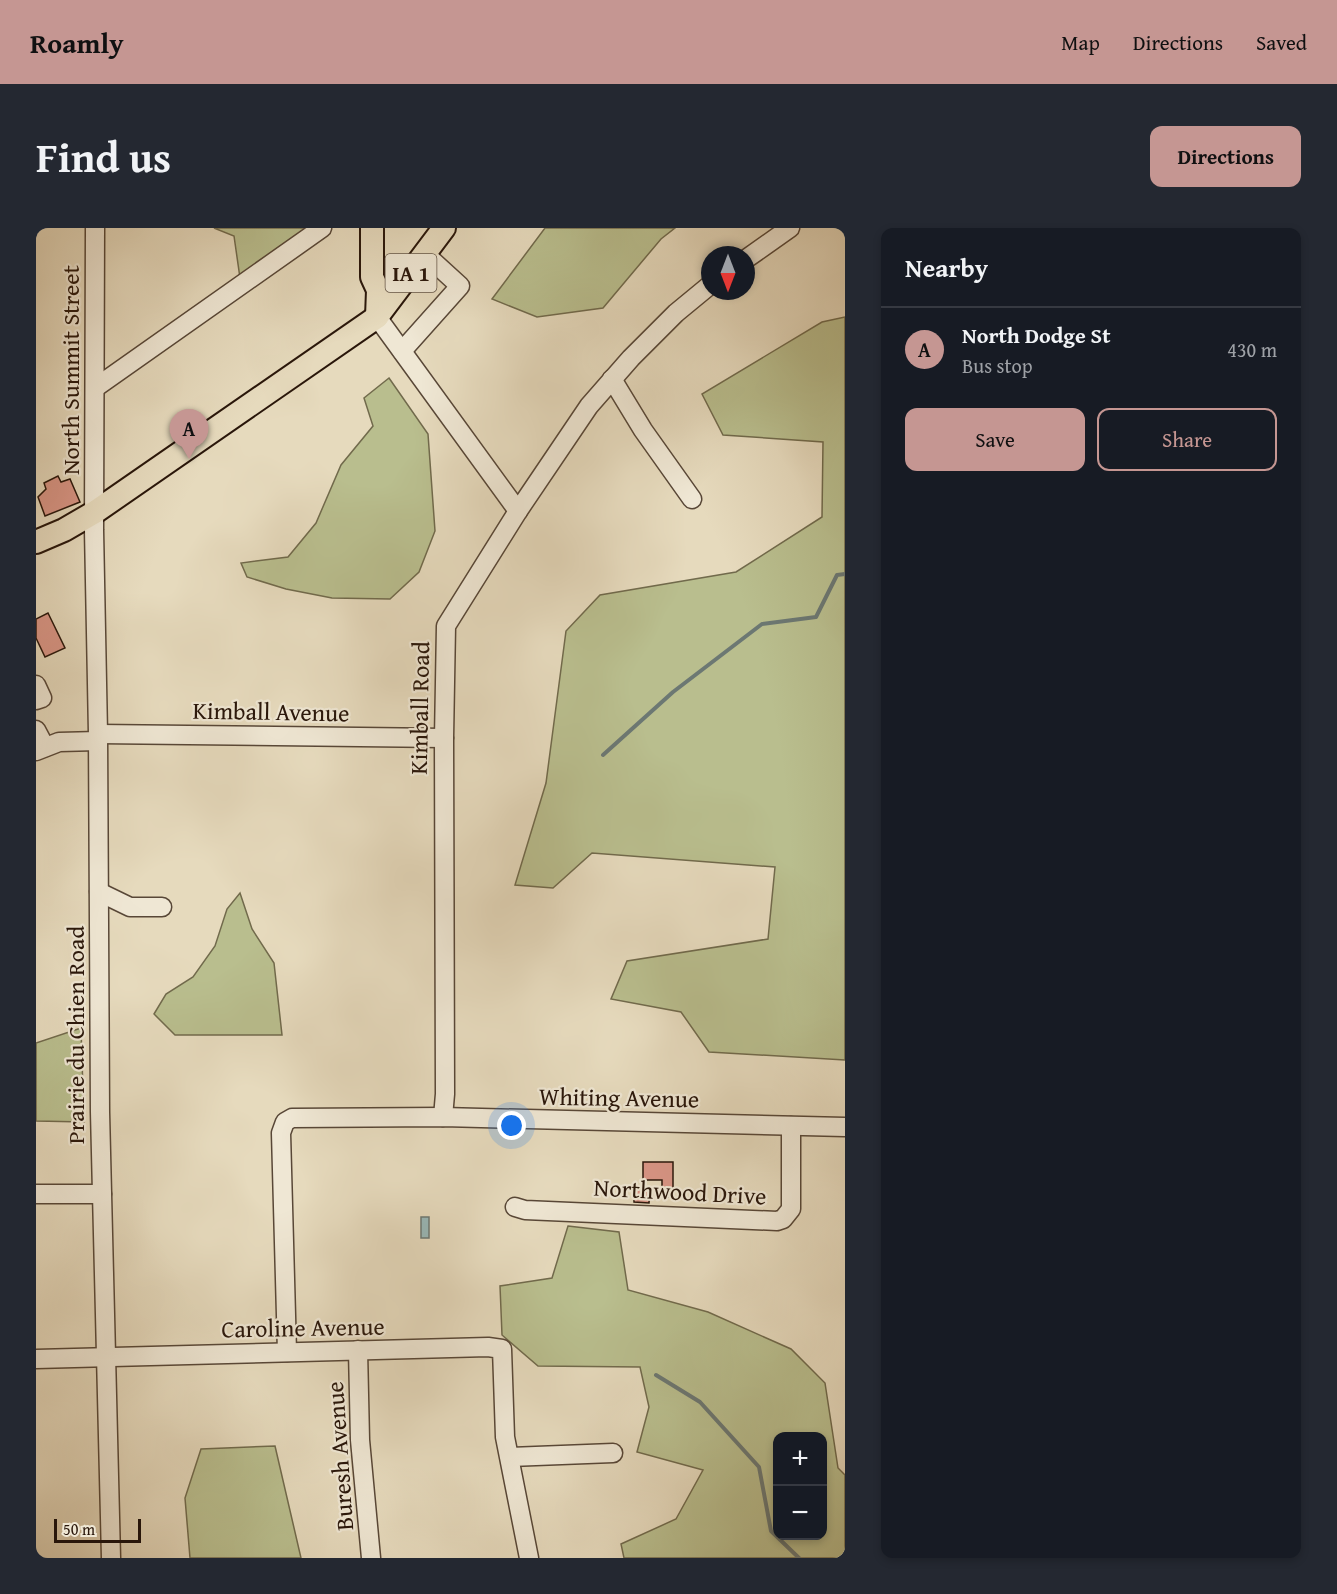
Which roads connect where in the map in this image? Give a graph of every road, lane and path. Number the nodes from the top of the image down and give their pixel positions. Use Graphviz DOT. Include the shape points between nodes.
graph roads {
  1 [pos="95,228"];
  2 [pos="322,228"];
  3 [pos="372,228"];
  4 [pos="444,228"];
  5 [pos="790,228"];
  6 [pos="755,253"];
  7 [pos="425,254"];
  8 [pos="372,277"];
  9 [pos="407,278"];
  10 [pos="701,292"];
  11 [pos="377,317"];
  12 [pos="354,332"];
  13 [pos="402,351"];
  14 [pos="612,379"];
  15 [pos="95,388"];
  16 [pos="692,498"];
  17 [pos="519,511"];
  18 [pos="95,512"];
  19 [pos="36,542"];
  20 [pos="36,685"];
  21 [pos="36,700"];
  22 [pos="36,730"];
  23 [pos="98,738"];
  24 [pos="444,738"];
  25 [pos="40,749"];
  26 [pos="99,892"];
  27 [pos="162,907"];
  28 [pos="443,1117"];
  29 [pos="791,1126"];
  30 [pos="845,1127"];
  31 [pos="36,1194"];
  32 [pos="102,1194"];
  33 [pos="515,1208"];
  34 [pos="358,1350"];
  35 [pos="287,1352"];
  36 [pos="106,1357"];
  37 [pos="36,1359"];
  38 [pos="613,1453"];
  39 [pos="510,1457"];
  40 [pos="111,1558"];
  41 [pos="371,1558"];
  42 [pos="529,1558"];
  1 -- 15 [label="street, North Summit Street"];
  2 -- 15 [label="street"];
  3 -- 8 [label="main road, IA 1"];
  4 -- 7 [label="main road, IA 1"];
  5 -- 6 [label="street"];
  7 -- 9 [label="main road, IA 1"];
  7 -- 13 [label="street" via="460,286"];
  8 -- 9 [label="main road" via="389,283"];
  8 -- 11 [label="main road, IA 1" via="378,290"];
  8 -- 12 [label="main road"];
  9 -- 11 [label="main road, IA 1"];
  10 -- 14 [label="street, Kimball Road"];
  11 -- 12 [label="main road, IA 1"];
  11 -- 13 [label="street"];
  12 -- 18 [label="main road, IA 1"];
  13 -- 17 [label="street"];
  14 -- 16 [label="street"];
  14 -- 17 [label="street, Kimball Road" via="576,424"];
  15 -- 18 [label="street, North Summit Street"];
  17 -- 24 [label="street, Kimball Road" via="446,626"];
  18 -- 19 [label="main road, IA 1"];
  18 -- 23 [label="street, Prairie du Chien Road"];
  20 -- 21 [label="street" via="42,698"];
  22 -- 25 [label="street"];
  23 -- 24 [label="street, Kimball Avenue"];
  23 -- 25 [label="street, Kimball Avenue" via="59,742"];
  23 -- 26 [label="street, Prairie du Chien Road"];
  24 -- 28 [label="street, Kimball Road"];
  26 -- 27 [label="street" via="130,907"];
  26 -- 32 [label="street, Prairie du Chien Road"];
  28 -- 29 [label="street, Whiting Avenue"];
  28 -- 35 [label="street, Whiting Avenue" via="292,1118 285,1122 281,1133"];
  29 -- 30 [label="street, Whiting Avenue"];
  29 -- 33 [label="street, Northwood Drive" via="791,1209 777,1221"];
  31 -- 32 [label="street"];
  32 -- 36 [label="street, Prairie du Chien Road"];
  34 -- 35 [label="street, Caroline Avenue"];
  34 -- 39 [label="street, Caroline Avenue" via="502,1349 503,1417"];
  34 -- 41 [label="street, Buresh Avenue" via="360,1440"];
  35 -- 36 [label="street, Caroline Avenue"];
  36 -- 37 [label="street, Caroline Avenue"];
  36 -- 40 [label="street, Prairie du Chien Road"];
  38 -- 39 [label="street"];
  39 -- 42 [label="street"];
}
